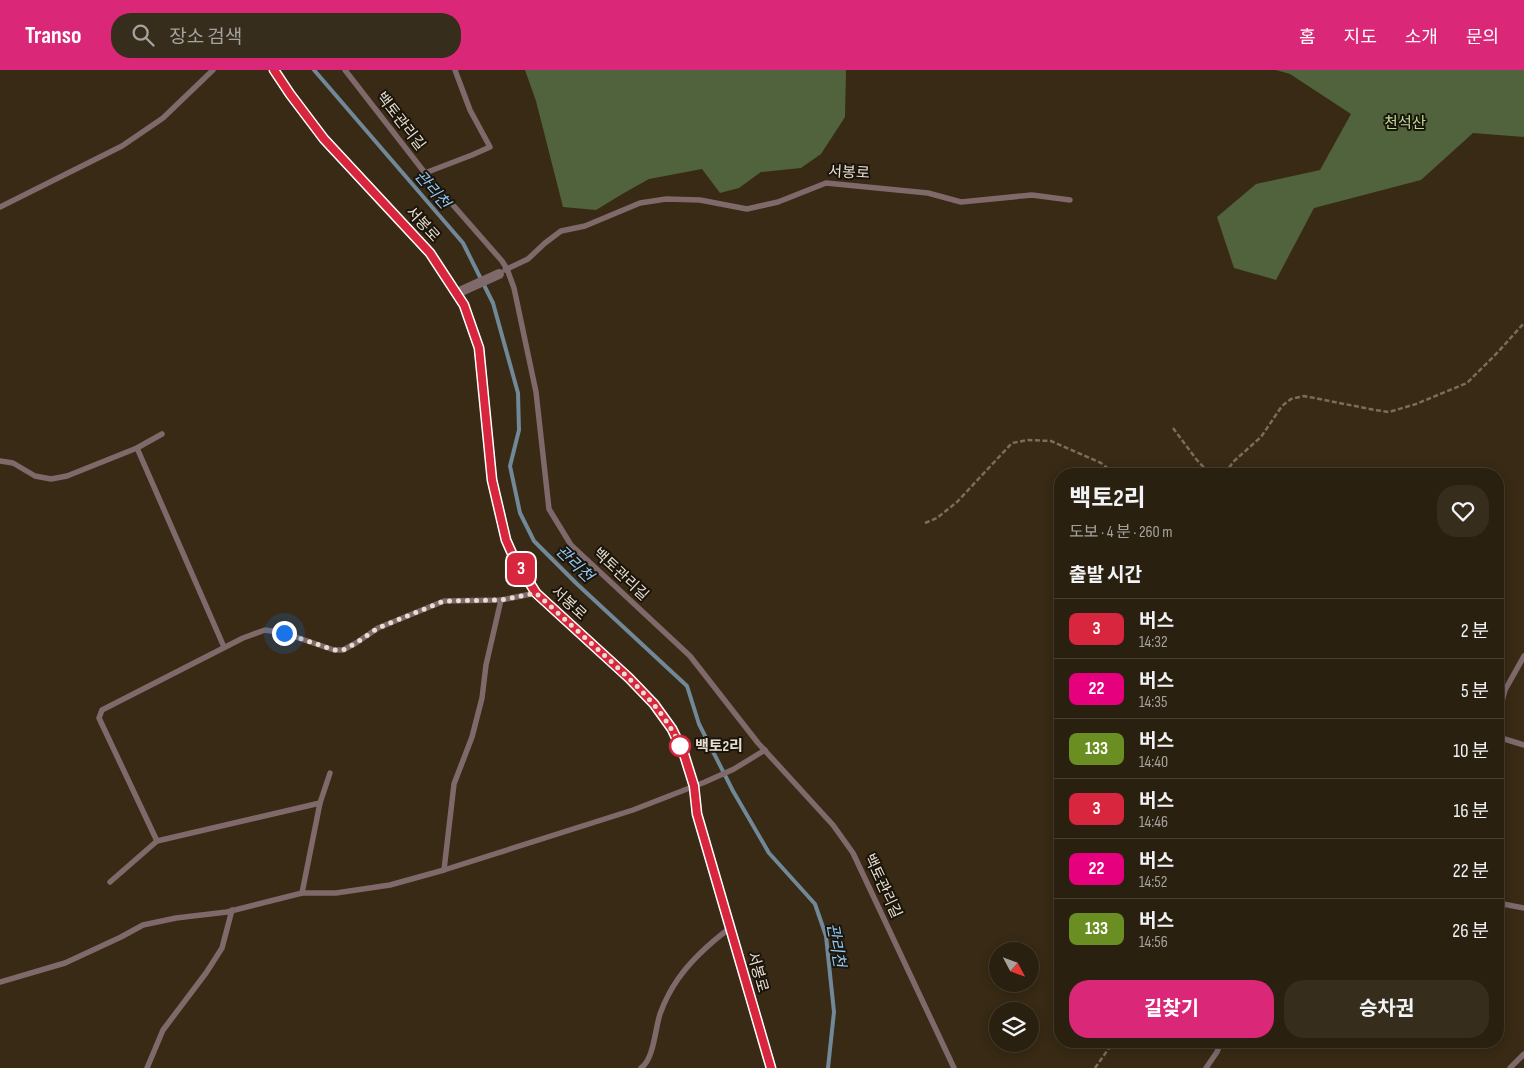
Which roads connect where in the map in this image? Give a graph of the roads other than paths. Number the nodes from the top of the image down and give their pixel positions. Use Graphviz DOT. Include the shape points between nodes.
graph roads {
  1 [pos="213,70"];
  2 [pos="274,70"];
  3 [pos="345,70"];
  4 [pos="455,70"];
  5 [pos="425,173"];
  6 [pos="1070,200"];
  7 [pos="0,207"];
  8 [pos="503,272"];
  9 [pos="457,293"];
  10 [pos="162,434"];
  11 [pos="137,448"];
  12 [pos="0,461"];
  13 [pos="536,593"];
  14 [pos="501,600"];
  15 [pos="224,647"];
  16 [pos="1524,656"];
  17 [pos="1504,694"];
  18 [pos="1504,740"];
  19 [pos="1524,745"];
  20 [pos="765,750"];
  21 [pos="330,773"];
  22 [pos="694,786"];
  23 [pos="320,803"];
  24 [pos="157,841"];
  25 [pos="444,870"];
  26 [pos="110,882"];
  27 [pos="302,893"];
  28 [pos="1504,904"];
  29 [pos="1524,908"];
  30 [pos="232,910"];
  31 [pos="730,928"];
  32 [pos="0,982"];
  33 [pos="1218,1048"];
  34 [pos="1524,1054"];
  35 [pos="147,1068"];
  36 [pos="641,1068"];
  37 [pos="771,1068"];
  38 [pos="954,1068"];
  39 [pos="1206,1068"];
  40 [pos="1510,1068"];
  1 -- 7 [label="lane" via="163,118 122,146"];
  2 -- 9 [label="main road, 서봉로" via="324,139 430,253"];
  3 -- 5 [label="lane, 백토관리길"];
  4 -- 5 [label="lane" via="470,110 490,147"];
  5 -- 8 [label="lane, 백토관리길" via="502,261"];
  6 -- 8 [label="lane, 서봉로" via="1032,195 961,202 928,193 826,183 778,202 747,209 700,200 666,199 640,203 585,226 561,231 528,259"];
  8 -- 9 [label="street"];
  8 -- 20 [label="lane, 백토관리길" via="514,288 536,392 549,509 571,545 690,656"];
  9 -- 13 [label="main road, 서봉로" via="479,348 492,480 506,540"];
  10 -- 11 [label="lane"];
  11 -- 12 [label="lane" via="67,476 51,479"];
  11 -- 15 [label="lane"];
  13 -- 14 [label="lane"];
  13 -- 22 [label="main road, 서봉로" via="654,704 672,729"];
  14 -- 15 [label="lane" via="444,601 378,628 343,650 264,630"];
  14 -- 25 [label="lane" via="472,738 454,784"];
  15 -- 24 [label="lane" via="102,710 100,718"];
  16 -- 17 [label="lane"];
  18 -- 19 [label="lane"];
  20 -- 22 [label="lane" via="734,769"];
  20 -- 38 [label="lane, 백토관리길" via="854,853"];
  21 -- 23 [label="lane"];
  22 -- 25 [label="lane" via="633,810"];
  22 -- 31 [label="main road, 서봉로" via="697,814"];
  23 -- 24 [label="lane"];
  23 -- 27 [label="lane"];
  24 -- 26 [label="lane"];
  25 -- 27 [label="lane" via="390,885 336,893"];
  27 -- 30 [label="lane"];
  28 -- 29 [label="lane"];
  30 -- 32 [label="lane" via="143,926 65,963"];
  30 -- 35 [label="lane" via="222,948 163,1030"];
  31 -- 36 [label="lane" via="700,952 677,980 660,1014 649,1057"];
  31 -- 37 [label="main road, 서봉로"];
  33 -- 39 [label="lane"];
  34 -- 40 [label="lane"];
}
